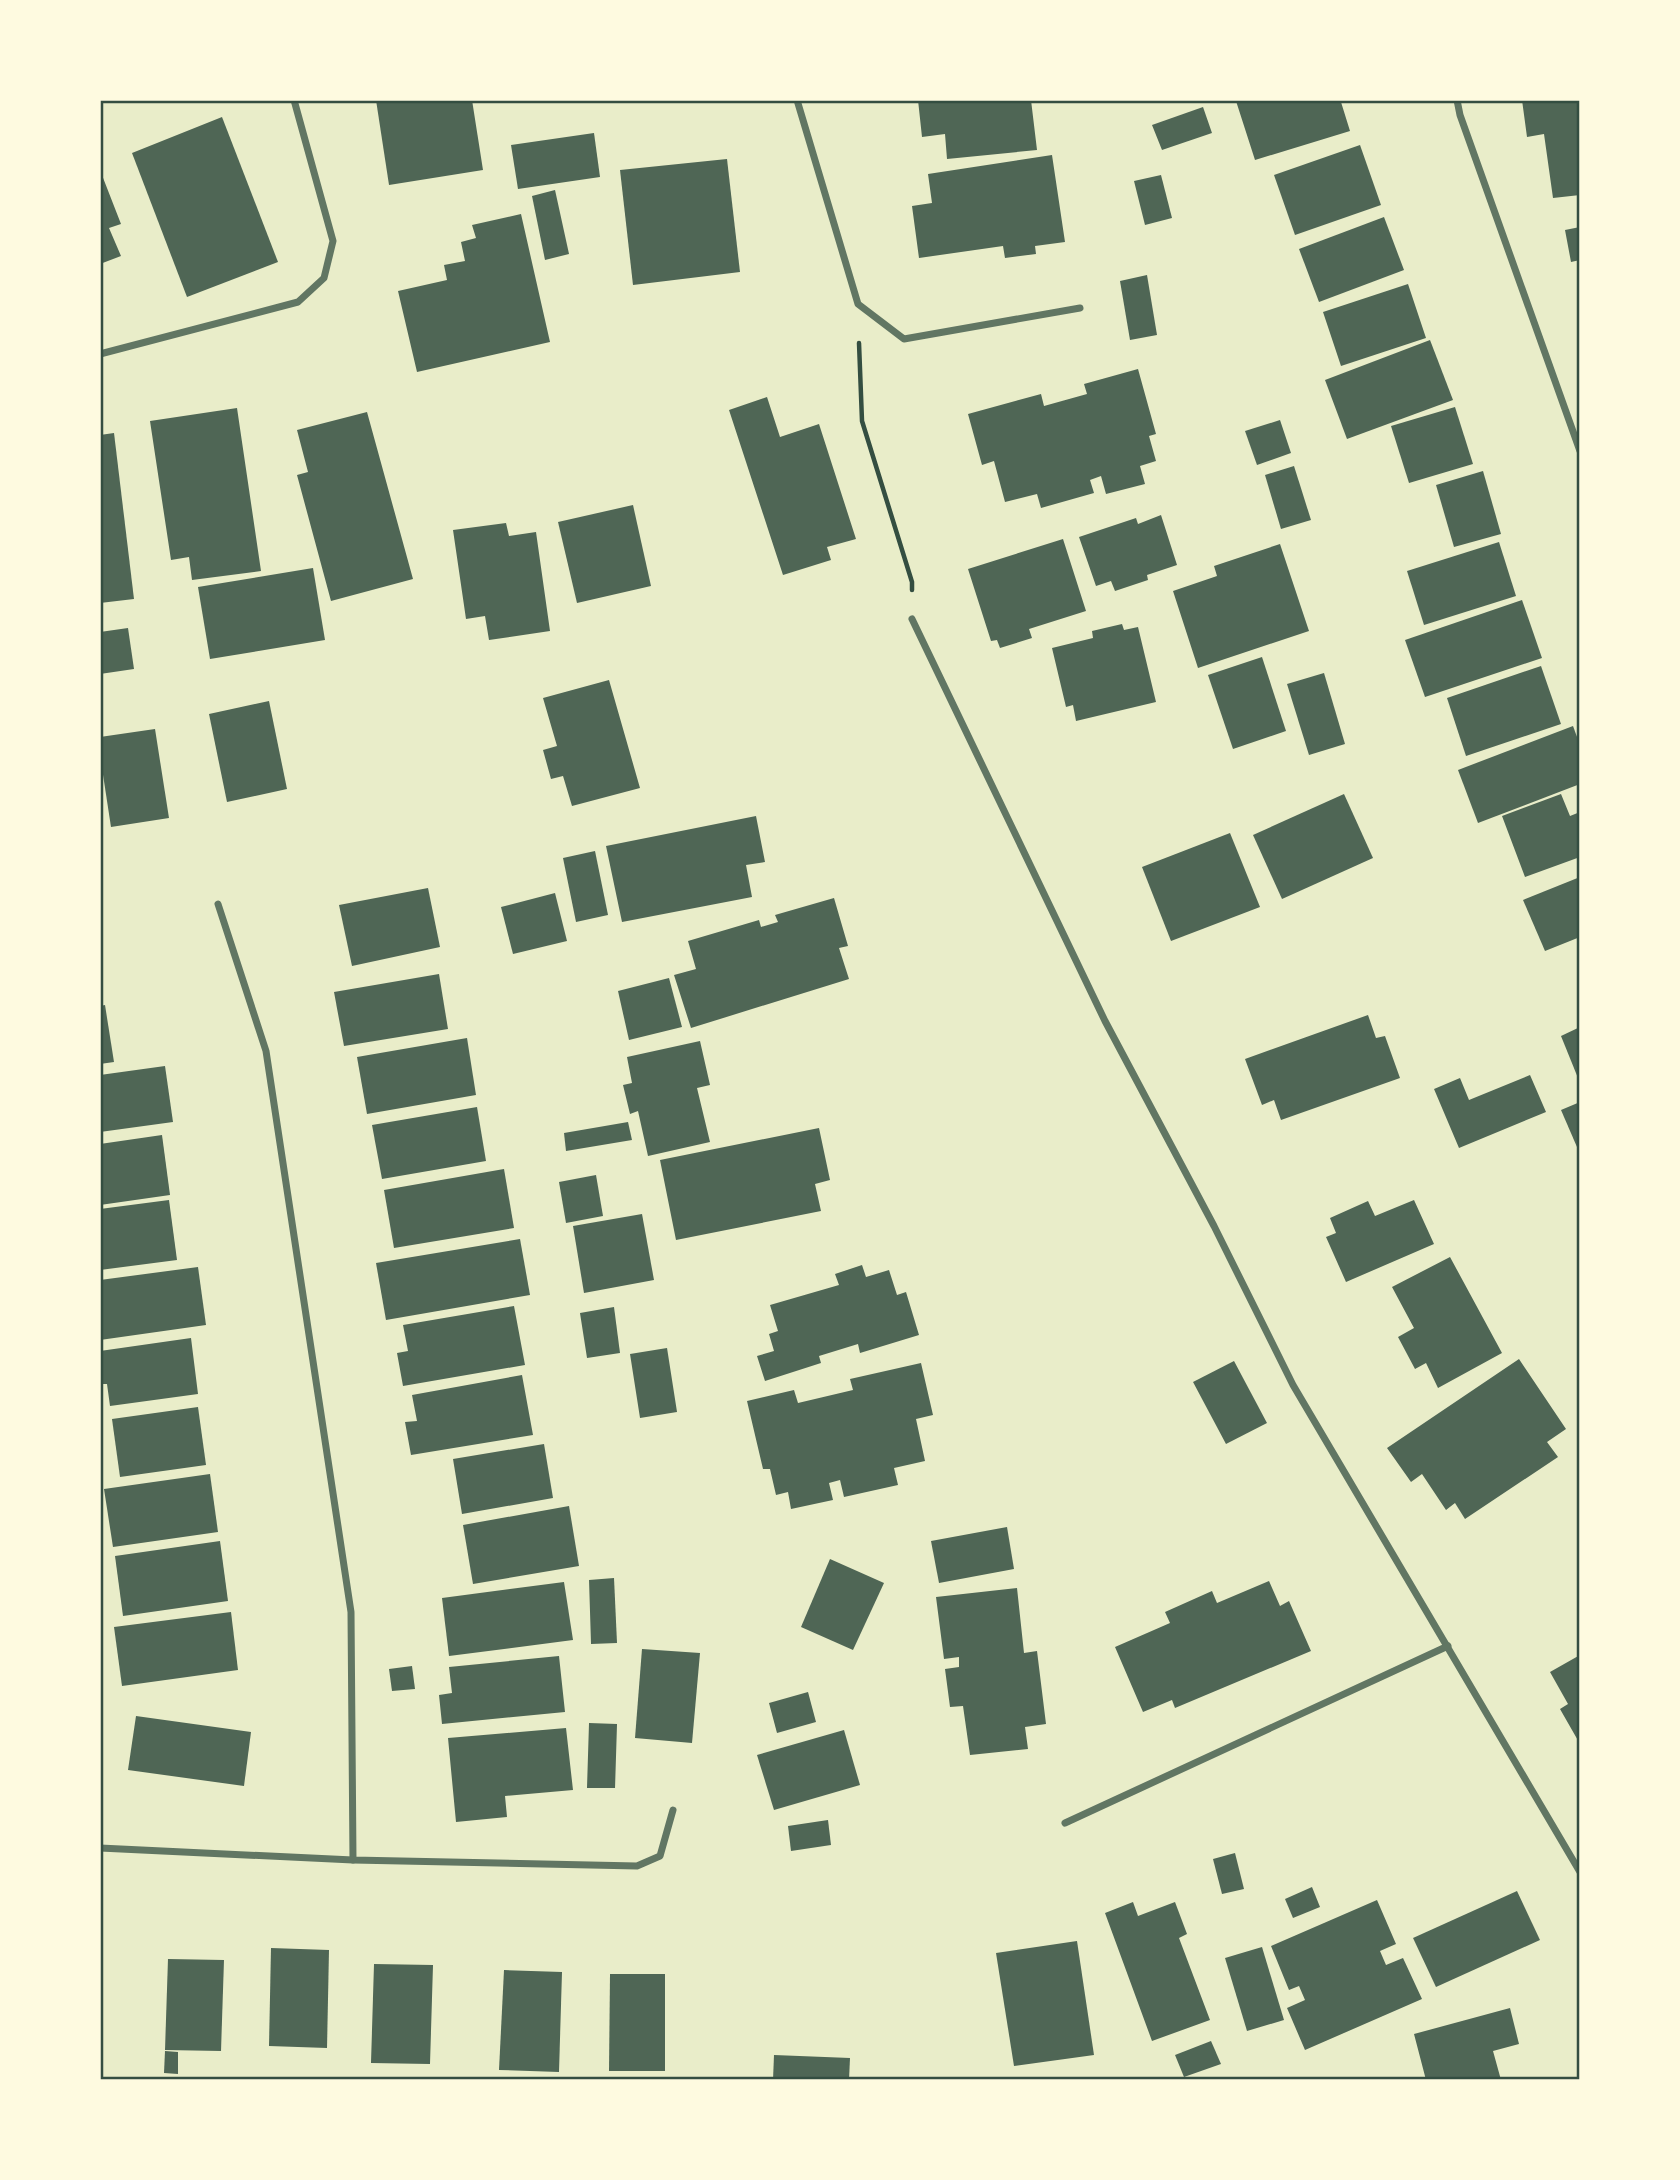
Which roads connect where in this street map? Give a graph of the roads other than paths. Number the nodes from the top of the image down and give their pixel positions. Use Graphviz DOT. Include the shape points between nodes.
graph roads {
  1 [pos="294,100"];
  2 [pos="797,100"];
  3 [pos="1457,100"];
  4 [pos="1080,308"];
  5 [pos="100,354"];
  6 [pos="1580,451"];
  7 [pos="912,618"];
  8 [pos="218,904"];
  9 [pos="1448,1646"];
  10 [pos="673,1810"];
  11 [pos="1065,1823"];
  12 [pos="100,1848"];
  13 [pos="353,1860"];
  14 [pos="1580,1872"];
  1 -- 5 [label="street" via="333,241 324,278 298,302"];
  2 -- 4 [label="street" via="858,304 904,339"];
  3 -- 6 [label="street"];
  7 -- 9 [label="street" via="1105,1021 1293,1384"];
  8 -- 13 [label="street" via="266,1051 351,1612"];
  9 -- 11 [label="street"];
  9 -- 14 [label="street"];
  10 -- 13 [label="street" via="660,1856 638,1866"];
  12 -- 13 [label="street"];
}
